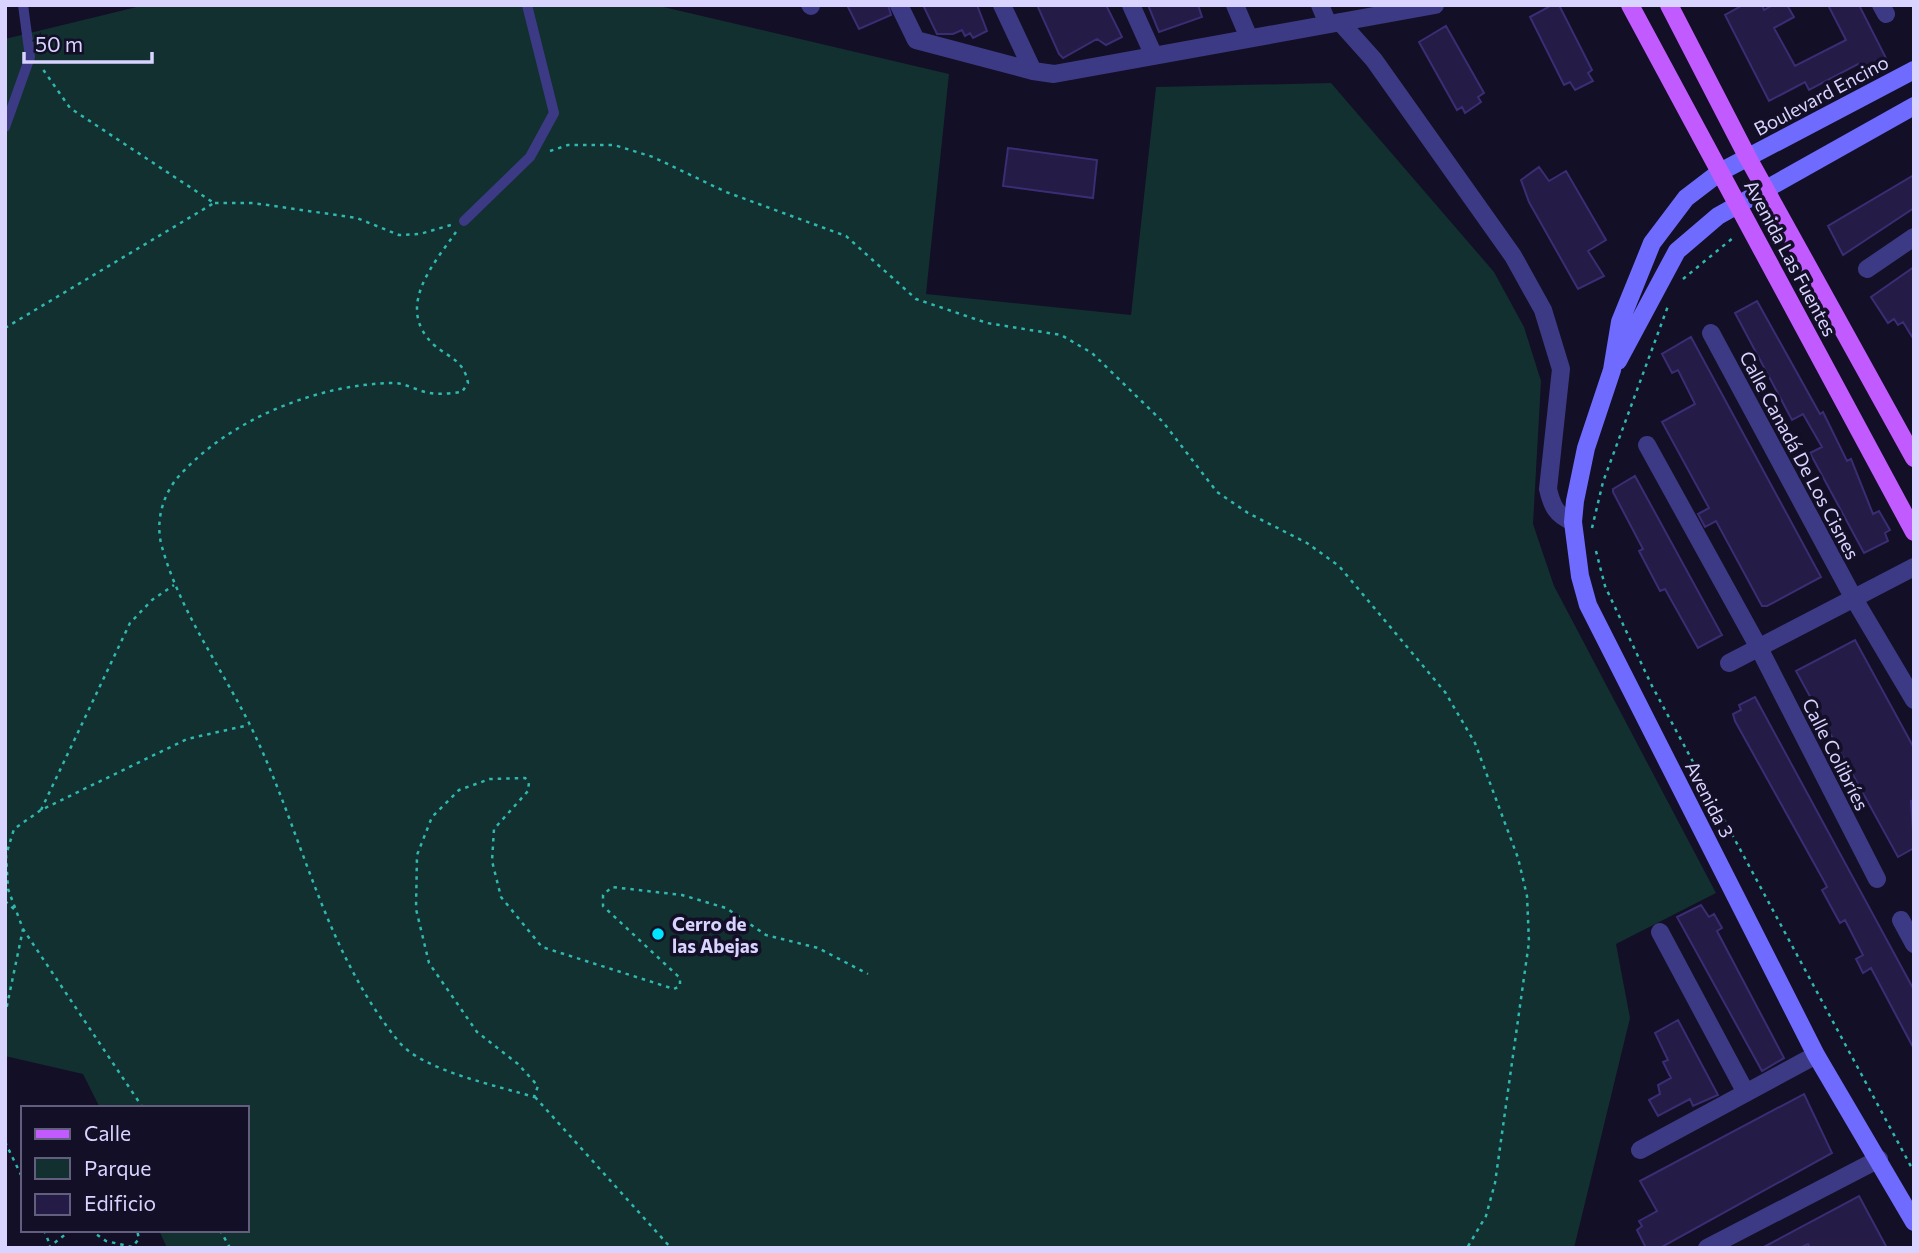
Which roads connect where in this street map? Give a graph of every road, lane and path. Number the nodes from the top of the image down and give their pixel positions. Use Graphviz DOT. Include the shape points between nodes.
graph roads {
  1 [pos="23,5"];
  2 [pos="527,5"];
  3 [pos="899,5"];
  4 [pos="1002,5"];
  5 [pos="1131,5"];
  6 [pos="1235,5"];
  7 [pos="1320,5"];
  8 [pos="1435,5"];
  9 [pos="1630,5"];
  10 [pos="1669,5"];
  11 [pos="1334,23"];
  12 [pos="1249,38"];
  13 [pos="1153,56"];
  14 [pos="30,57"];
  15 [pos="1914,69"];
  16 [pos="1033,71"];
  17 [pos="1914,106"];
  18 [pos="5,127"];
  19 [pos="530,157"];
  20 [pos="1748,158"];
  21 [pos="1720,172"];
  22 [pos="1765,189"];
  23 [pos="214,203"];
  24 [pos="1739,204"];
  25 [pos="464,221"];
  26 [pos="1914,237"];
  27 [pos="1645,259"];
  28 [pos="1867,269"];
  29 [pos="1664,270"];
  30 [pos="5,328"];
  31 [pos="1710,333"];
  32 [pos="1612,370"];
  33 [pos="1647,445"];
  34 [pos="1914,458"];
  35 [pos="1573,523"];
  36 [pos="1914,532"];
  37 [pos="1914,567"];
  38 [pos="175,584"];
  39 [pos="1853,597"];
  40 [pos="1759,648"];
  41 [pos="1729,663"];
  42 [pos="1914,700"];
  43 [pos="249,725"];
  44 [pos="41,810"];
  45 [pos="1877,878"];
  46 [pos="5,901"];
  47 [pos="14,909"];
  48 [pos="1901,920"];
  49 [pos="23,929"];
  50 [pos="1660,932"];
  51 [pos="1914,944"];
  52 [pos="868,974"];
  53 [pos="5,1015"];
  54 [pos="1816,1055"];
  55 [pos="1745,1093"];
  56 [pos="534,1097"];
  57 [pos="136,1098"];
  58 [pos="135,1106"];
  59 [pos="142,1106"];
  60 [pos="5,1142"];
  61 [pos="1640,1150"];
  62 [pos="1879,1159"];
  63 [pos="21,1175"];
  64 [pos="1914,1222"];
  65 [pos="68,1232"];
  66 [pos="93,1232"];
  67 [pos="137,1232"];
  68 [pos="221,1232"];
  69 [pos="49,1247"];
  70 [pos="230,1248"];
  71 [pos="671,1248"];
  72 [pos="1467,1248"];
  73 [pos="1707,1248"];
  1 -- 14 [label="lane"];
  2 -- 19 [label="lane" via="554,113"];
  3 -- 16 [label="street" via="916,40"];
  4 -- 16 [label="street"];
  5 -- 13 [label="street"];
  6 -- 12 [label="street"];
  7 -- 11 [label="street"];
  8 -- 11 [label="street"];
  9 -- 21 [label="main road, Avenida Las Fuentes"];
  10 -- 20 [label="main road, Avenida Las Fuentes"];
  11 -- 12 [label="street"];
  11 -- 35 [label="street" via="1374,60 1506,245 1544,310 1561,369 1548,489 1552,507"];
  12 -- 13 [label="street"];
  13 -- 16 [label="street" via="1054,74"];
  14 -- 18 [label="lane"];
  14 -- 23 [label="path" via="49,74 70,108"];
  15 -- 20 [label="street, Boulevard Encino"];
  17 -- 22 [label="street"];
  19 -- 25 [label="lane"];
  19 -- 72 [label="path" via="568,145 614,145 653,157 726,192 846,236 916,299 987,323 1061,335 1092,353 1163,422 1217,492 1307,543 1339,566 1359,589 1445,692 1475,743 1504,814 1527,896 1529,942 1495,1183 1486,1216"];
  20 -- 21 [label="street, Avenida 3"];
  20 -- 22 [label="main road, Avenida Las Fuentes"];
  21 -- 24 [label="main road, Avenida Las Fuentes"];
  21 -- 27 [label="street, Avenida 3" via="1686,198"];
  22 -- 24 [label="street, Avenida 3"];
  22 -- 34 [label="main road, Avenida Las Fuentes"];
  23 -- 25 [label="path" via="253,203 357,218 399,235"];
  23 -- 30 [label="path"];
  24 -- 29 [label="street, Avenida 3" via="1677,250"];
  24 -- 36 [label="main road, Avenida Las Fuentes"];
  25 -- 38 [label="path" via="432,266 416,299 417,321 435,345 454,356 466,371 468,383 462,392 429,393 398,383 359,384 292,402 225,437 177,477 159,515 161,545"];
  26 -- 28 [label="street"];
  27 -- 29 [label="street"];
  27 -- 32 [label="street, Avenida 3" via="1620,322"];
  29 -- 32 [label="street, Avenida 3"];
  31 -- 39 [label="street, Calle Canadá De Los Cisnes"];
  32 -- 35 [label="street, Avenida 3" via="1586,448"];
  33 -- 40 [label="street, Calle Colibríes"];
  35 -- 54 [label="street, Avenida 3" via="1588,605"];
  37 -- 39 [label="street"];
  38 -- 43 [label="path"];
  38 -- 44 [label="path" via="130,623"];
  39 -- 40 [label="street"];
  39 -- 42 [label="street, Calle Canadá De Los Cisnes"];
  40 -- 41 [label="street"];
  40 -- 45 [label="street, Calle Colibríes"];
  43 -- 44 [label="path" via="187,739"];
  43 -- 56 [label="path" via="339,950 401,1045 445,1071"];
  44 -- 47 [label="path" via="14,829 6,855"];
  46 -- 47 [label="path"];
  47 -- 49 [label="path"];
  48 -- 51 [label="street"];
  49 -- 53 [label="path"];
  49 -- 57 [label="path"];
  50 -- 55 [label="street"];
  52 -- 56 [label="path" via="818,948 766,935 726,908 682,895 612,887 603,895 603,906 680,978 680,986 674,989 541,947 501,897 492,861 494,829 528,791 530,782 525,778 490,779 459,790 432,817 417,855 416,909 429,963 477,1032 538,1086"];
  54 -- 55 [label="street"];
  54 -- 62 [label="street, Avenida 3"];
  55 -- 61 [label="street"];
  56 -- 71 [label="path"];
  57 -- 58 [label="path"];
  57 -- 59 [label="path"];
  60 -- 63 [label="path"];
  62 -- 64 [label="street, Avenida 3"];
  62 -- 73 [label="street"];
  65 -- 69 [label="path"];
  66 -- 67 [label="path" via="106,1241 132,1247 139,1239"];
  68 -- 70 [label="path"];
}
